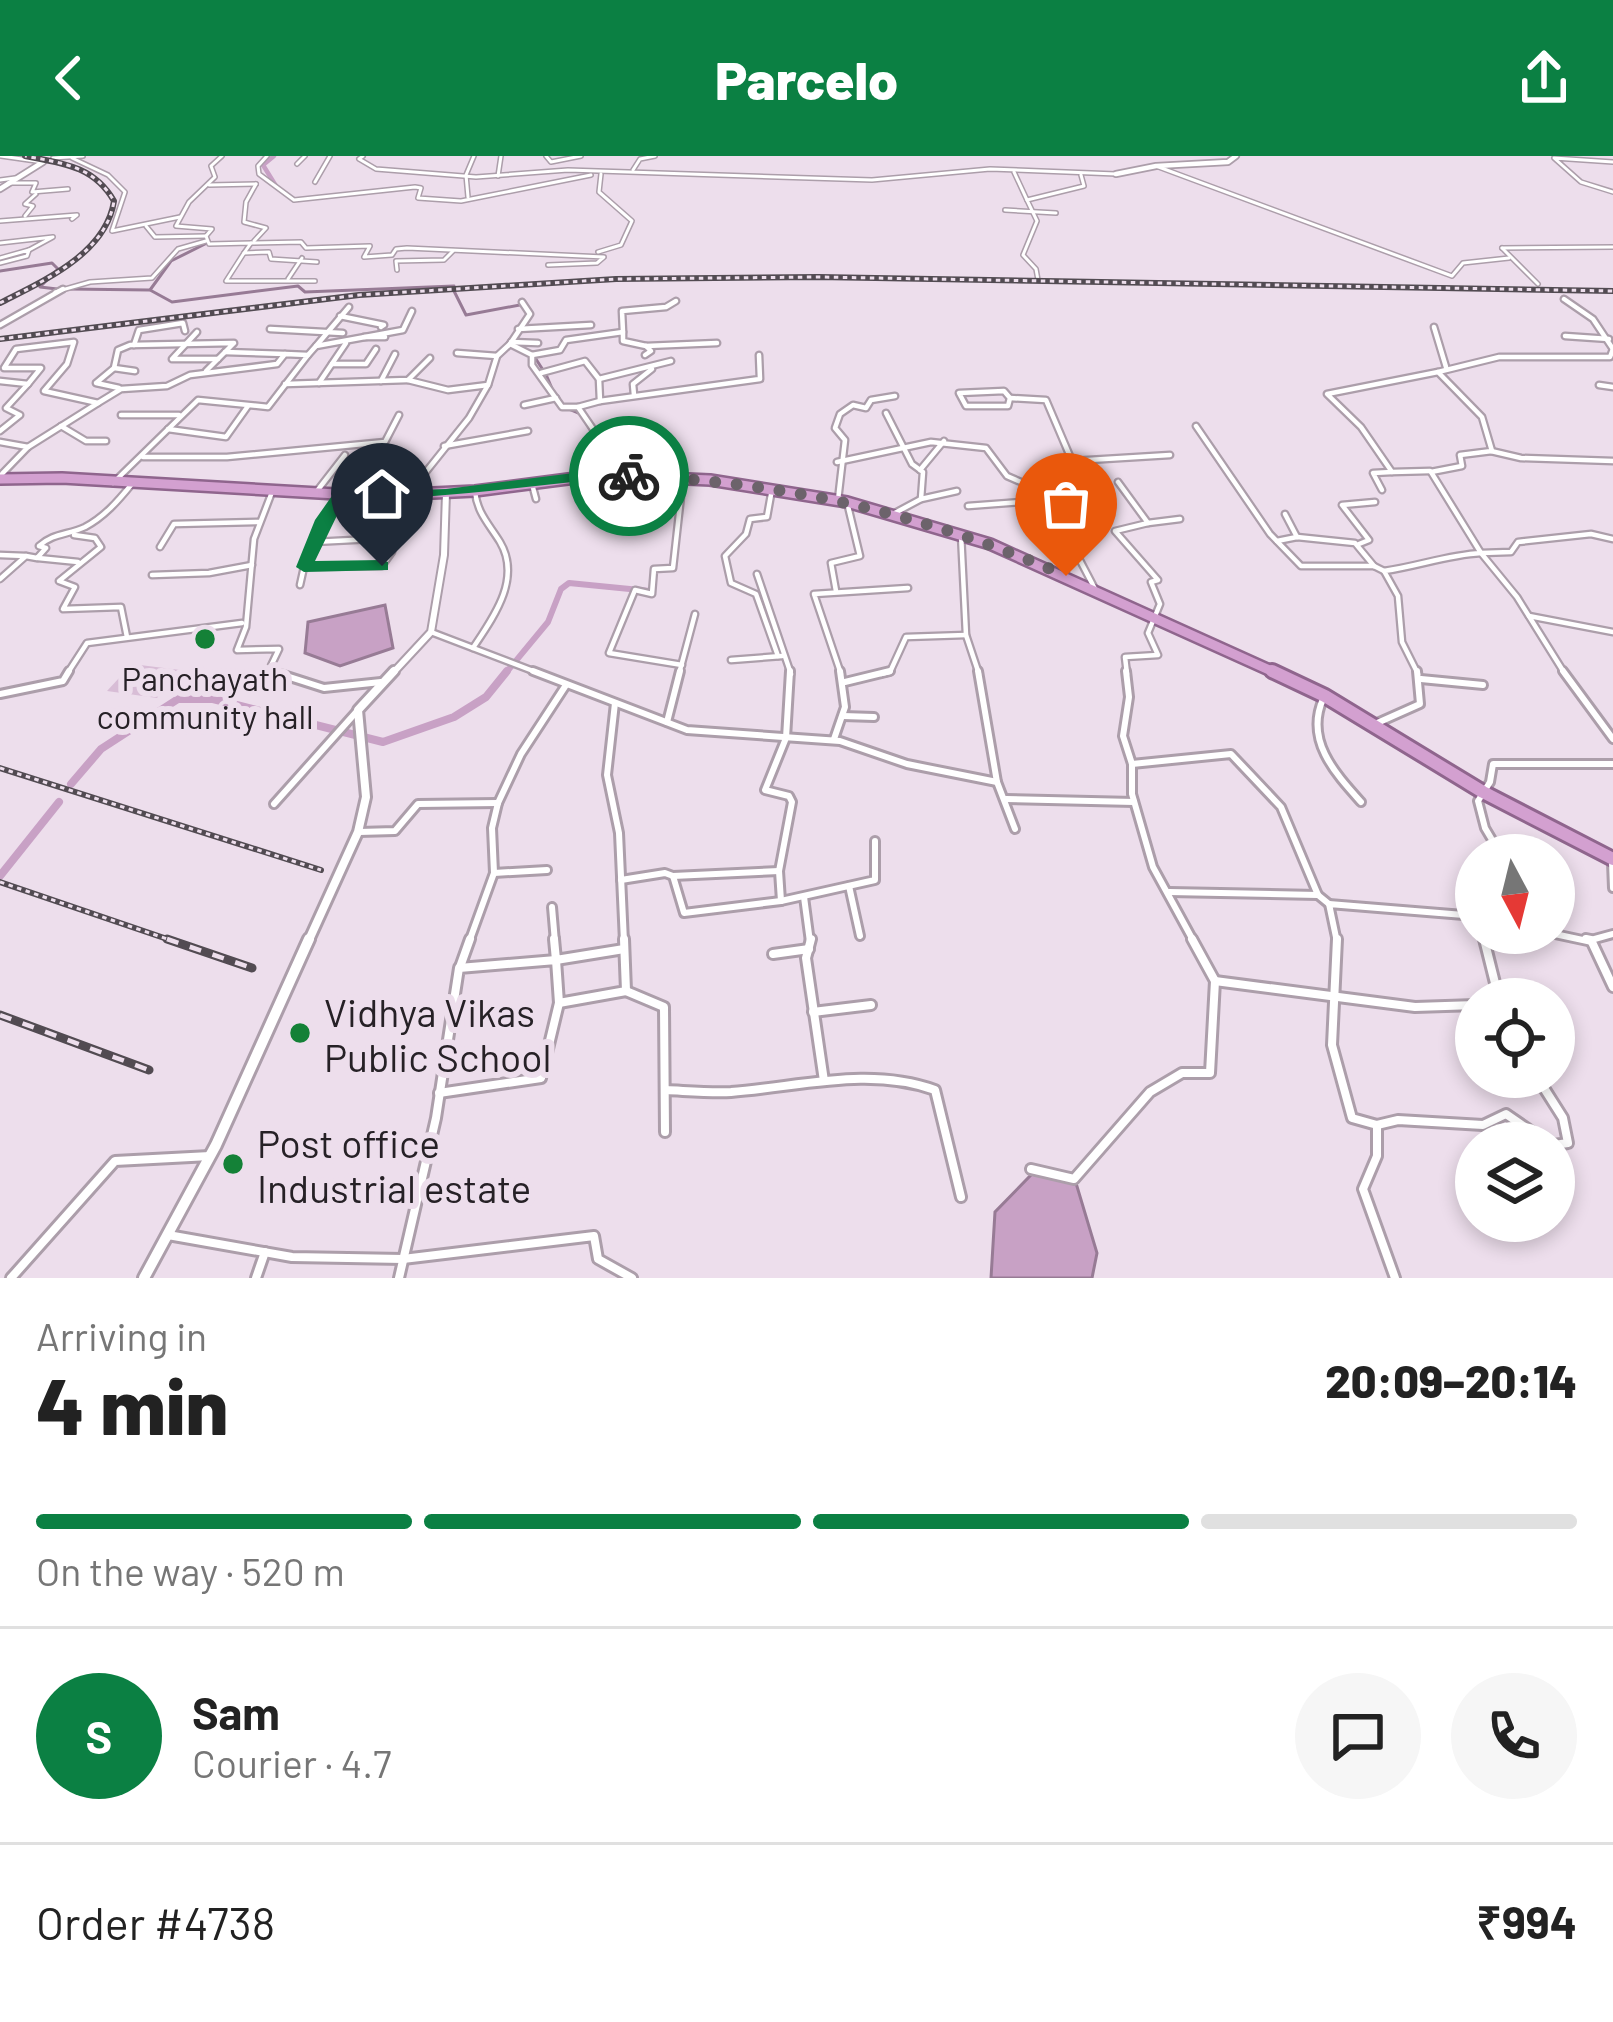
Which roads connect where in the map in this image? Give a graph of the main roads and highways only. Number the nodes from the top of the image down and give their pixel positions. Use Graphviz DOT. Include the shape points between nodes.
graph roads {
  1 [pos="0,478"];
  2 [pos="1612,859"];
  1 -- 2 [label="highway" via="408,496 625,476 843,501 961,534 1325,696"];
}
